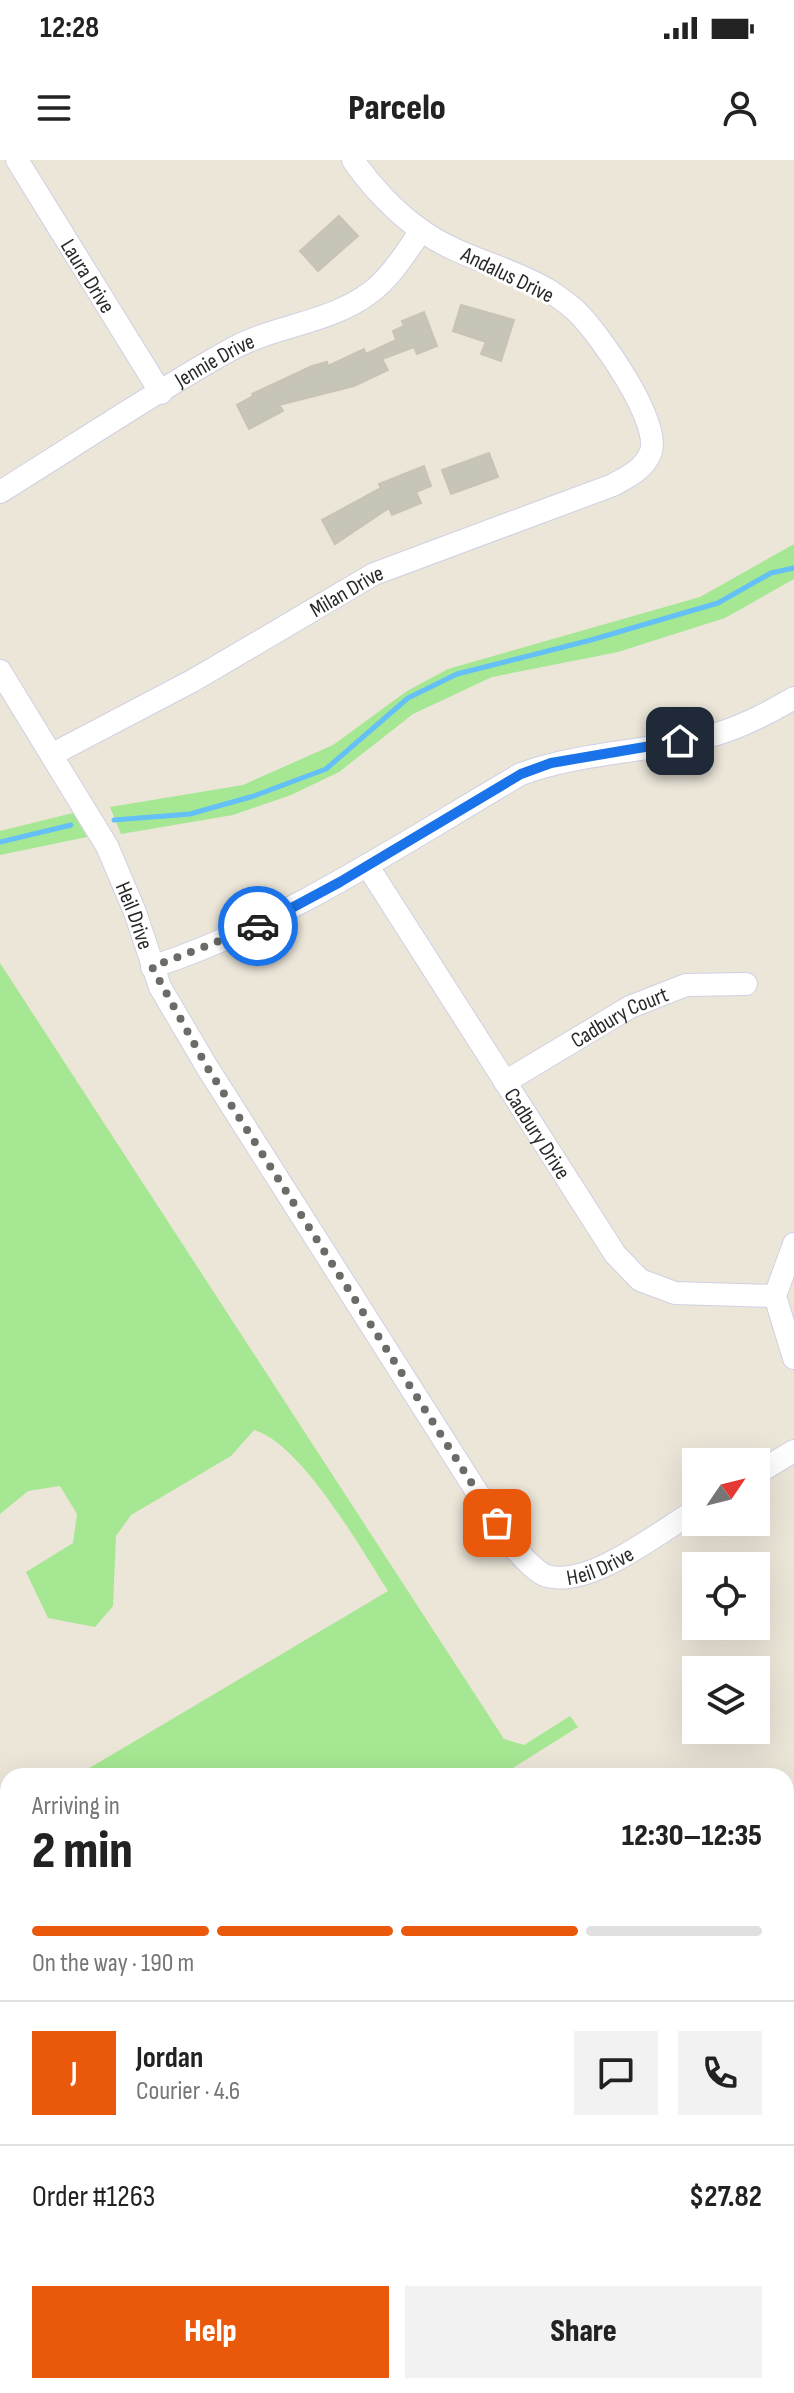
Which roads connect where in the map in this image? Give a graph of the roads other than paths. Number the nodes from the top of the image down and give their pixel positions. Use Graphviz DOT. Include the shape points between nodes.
graph roads {
  1 [pos="17,160"];
  2 [pos="353,160"];
  3 [pos="421,231"];
  4 [pos="161,393"];
  5 [pos="651,453"];
  6 [pos="0,492"];
  7 [pos="0,671"];
  8 [pos="794,698"];
  9 [pos="53,754"];
  10 [pos="367,865"];
  11 [pos="152,967"];
  12 [pos="746,984"];
  13 [pos="505,1082"];
  14 [pos="794,1244"];
  15 [pos="775,1296"];
  16 [pos="794,1358"];
  17 [pos="794,1451"];
  18 [pos="770,1466"];
  19 [pos="682,1519"];
  1 -- 4 [label="street, Laura Drive"];
  2 -- 3 [label="street, Andalus Drive"];
  3 -- 4 [label="street, Jennie Drive" via="371,293 326,316 252,339"];
  3 -- 5 [label="street, Andalus Drive" via="535,284 577,312 607,349 639,404 652,432"];
  4 -- 6 [label="street, Jennie Drive"];
  5 -- 9 [label="street, Milan Drive" via="634,473 613,485 374,574 194,680"];
  7 -- 9 [label="street, Heil Drive"];
  8 -- 10 [label="street" via="762,717 710,736 551,763 521,774"];
  9 -- 11 [label="street, Heil Drive" via="107,846"];
  10 -- 11 [label="street" via="257,926"];
  10 -- 13 [label="street, Cadbury Drive"];
  11 -- 19 [label="street, Heil Drive" via="207,1067 510,1544 544,1576 572,1579 599,1569"];
  12 -- 13 [label="street, Cadbury Court" via="686,985 630,1007"];
  13 -- 15 [label="street, Cadbury Drive" via="615,1254 640,1280 675,1293"];
  14 -- 15 [label="street"];
  15 -- 16 [label="street"];
  17 -- 18 [label="street"];
}
